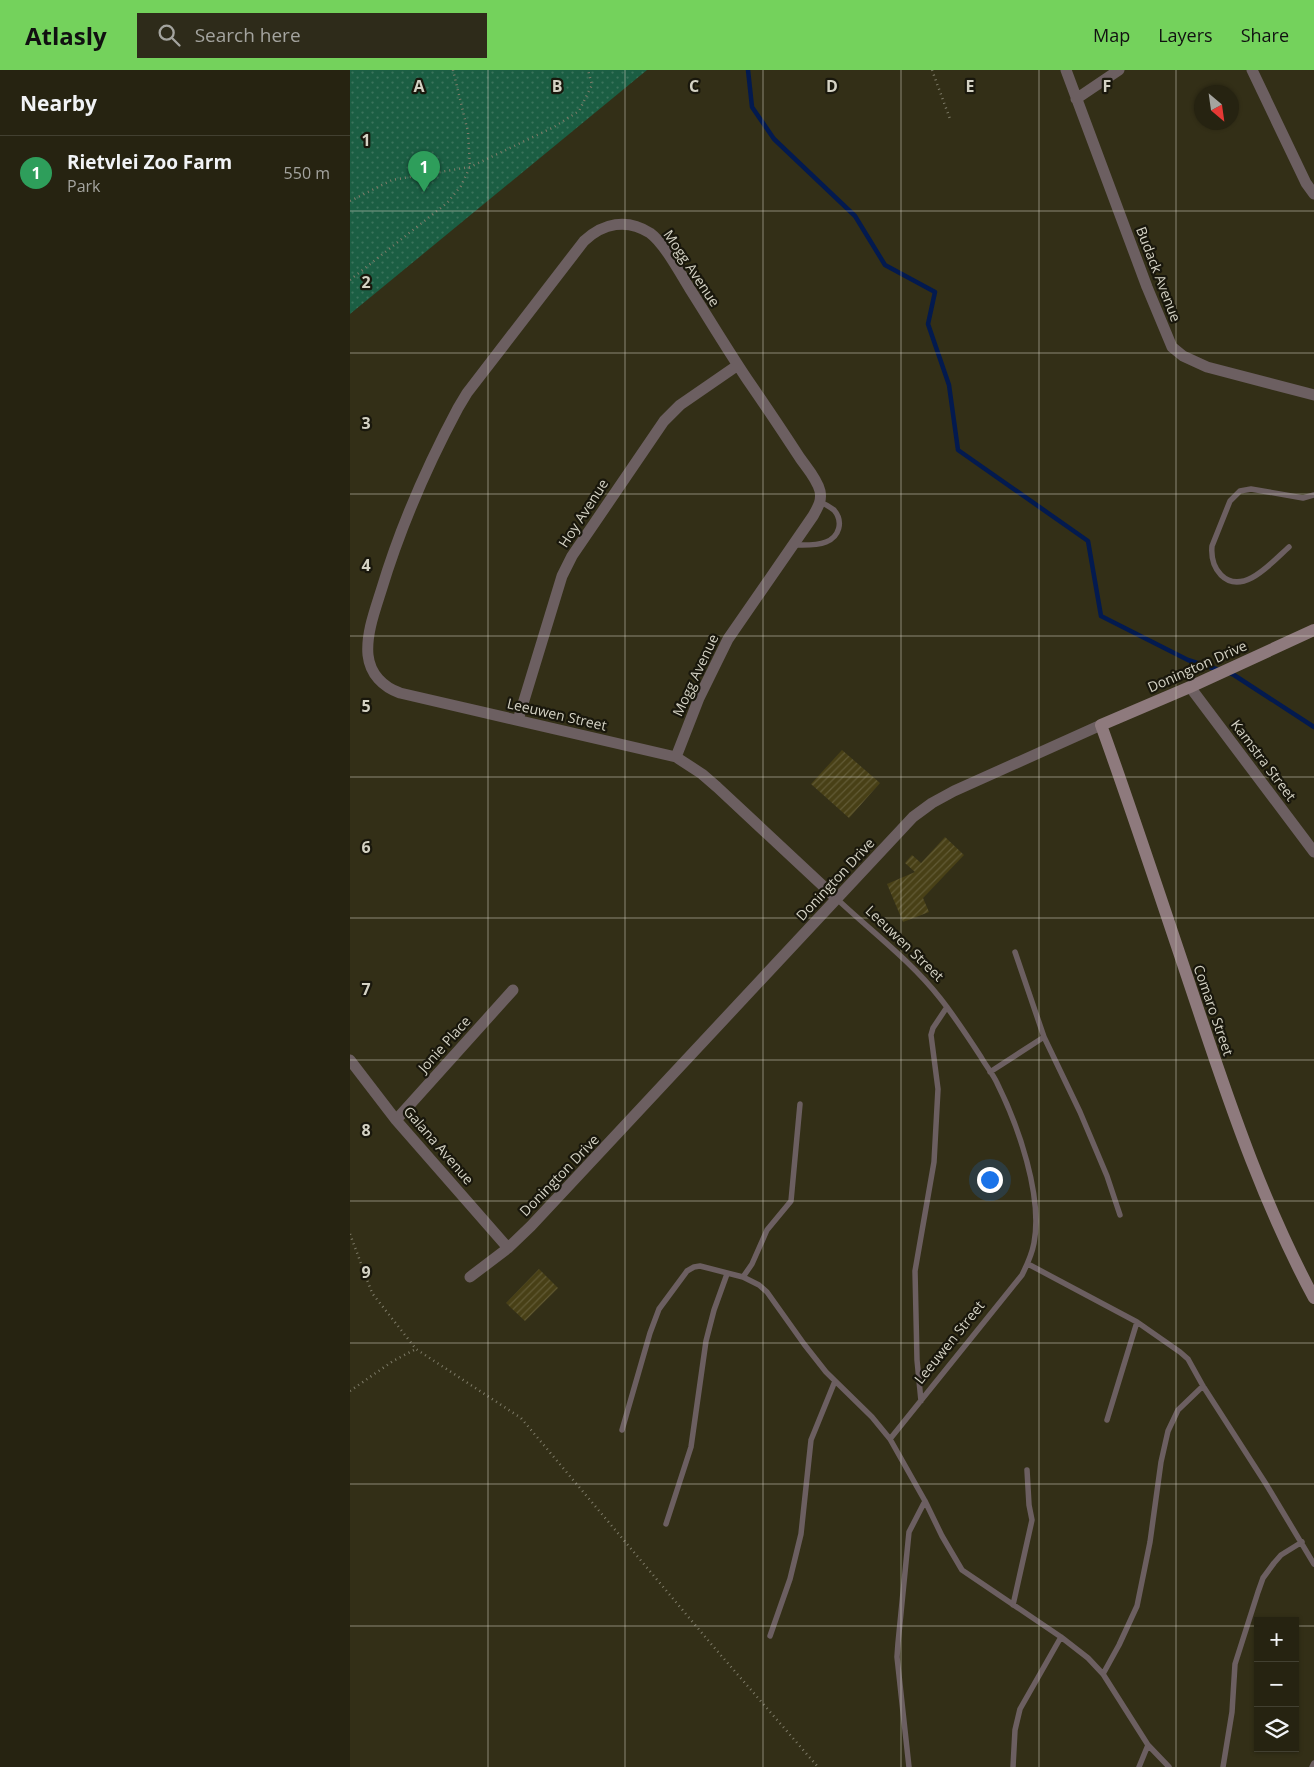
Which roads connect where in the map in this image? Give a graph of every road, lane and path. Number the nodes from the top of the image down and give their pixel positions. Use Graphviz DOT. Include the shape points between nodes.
graph roads {
  1 [pos="453,70"];
  2 [pos="588,70"];
  3 [pos="932,70"];
  4 [pos="1066,70"];
  5 [pos="1119,70"];
  6 [pos="1252,70"];
  7 [pos="1076,99"];
  8 [pos="950,119"];
  9 [pos="470,167"];
  10 [pos="1314,194"];
  11 [pos="350,201"];
  12 [pos="350,280"];
  13 [pos="738,365"];
  14 [pos="1314,395"];
  15 [pos="1314,495"];
  16 [pos="820,502"];
  17 [pos="793,545"];
  18 [pos="1289,547"];
  19 [pos="1314,630"];
  20 [pos="1195,684"];
  21 [pos="400,693"];
  22 [pos="518,720"];
  23 [pos="1101,725"];
  24 [pos="676,757"];
  25 [pos="1314,852"];
  26 [pos="837,899"];
  27 [pos="1015,952"];
  28 [pos="513,990"];
  29 [pos="947,1007"];
  30 [pos="1044,1037"];
  31 [pos="350,1060"];
  32 [pos="990,1072"];
  33 [pos="800,1104"];
  34 [pos="396,1120"];
  35 [pos="1120,1215"];
  36 [pos="350,1234"];
  37 [pos="508,1248"];
  38 [pos="1028,1264"];
  39 [pos="727,1274"];
  40 [pos="470,1277"];
  41 [pos="743,1277"];
  42 [pos="1314,1298"];
  43 [pos="1137,1322"];
  44 [pos="416,1349"];
  45 [pos="835,1381"];
  46 [pos="1203,1386"];
  47 [pos="350,1391"];
  48 [pos="921,1401"];
  49 [pos="1107,1420"];
  50 [pos="622,1430"];
  51 [pos="890,1439"];
  52 [pos="1027,1470"];
  53 [pos="925,1501"];
  54 [pos="666,1524"];
  55 [pos="1302,1542"];
  56 [pos="1314,1564"];
  57 [pos="1013,1605"];
  58 [pos="770,1636"];
  59 [pos="1061,1637"];
  60 [pos="1103,1674"];
  61 [pos="1148,1745"];
  62 [pos="1314,1762"];
  63 [pos="818,1767"];
  64 [pos="909,1767"];
  65 [pos="1013,1767"];
  66 [pos="1139,1767"];
  67 [pos="1169,1767"];
  68 [pos="1222,1767"];
  69 [pos="1312,1767"];
  1 -- 9 [label="path" via="468,132"];
  2 -- 9 [label="path" via="592,85 579,111 554,127"];
  3 -- 8 [label="path"];
  4 -- 7 [label="street, Budack Avenue"];
  5 -- 7 [label="street"];
  6 -- 10 [label="street"];
  7 -- 14 [label="street, Budack Avenue" via="1172,347 1207,367"];
  9 -- 11 [label="path" via="392,180"];
  9 -- 12 [label="path" via="461,186 447,203"];
  13 -- 16 [label="street, Mogg Avenue" via="817,484"];
  13 -- 21 [label="street, Mogg Avenue" via="677,268 651,234 634,226 618,224 600,228 584,241 467,393 399,535 377,603 368,651 374,674 386,687"];
  13 -- 22 [label="street, Hoy Avenue" via="680,405 664,421 584,537 562,576"];
  15 -- 18 [label="lane" via="1304,498 1251,489 1240,491 1230,501 1211,552 1220,573 1230,581 1238,582 1251,580"];
  16 -- 17 [label="street, Mogg Avenue"];
  16 -- 17 [label="lane" via="833,509 839,518 839,531 825,543"];
  17 -- 24 [label="street, Mogg Avenue" via="728,639"];
  19 -- 20 [label="street, Donington Drive"];
  20 -- 23 [label="street, Donington Drive"];
  20 -- 25 [label="street, Kamstra Street"];
  21 -- 22 [label="street, Leeuwen Street"];
  22 -- 24 [label="street, Leeuwen Street"];
  23 -- 26 [label="street, Donington Drive" via="932,803 905,825"];
  23 -- 42 [label="street, Comaro Street" via="1232,1112 1270,1207"];
  24 -- 26 [label="street, Leeuwen Street" via="717,787"];
  26 -- 29 [label="lane, Leeuwen Street" via="917,973"];
  26 -- 37 [label="street, Donington Drive"];
  27 -- 30 [label="lane"];
  28 -- 34 [label="street, Jonie Place"];
  29 -- 32 [label="lane, Leeuwen Street"];
  29 -- 48 [label="lane" via="931,1035 938,1089 934,1162 915,1272"];
  30 -- 32 [label="lane"];
  30 -- 35 [label="lane" via="1108,1176"];
  31 -- 34 [label="street, Galana Avenue"];
  32 -- 38 [label="lane, Leeuwen Street" via="1022,1148 1034,1199 1034,1243"];
  33 -- 41 [label="lane" via="792,1198 767,1230"];
  34 -- 37 [label="street, Galana Avenue"];
  36 -- 44 [label="path" via="372,1293"];
  37 -- 40 [label="street, Donington Drive"];
  38 -- 43 [label="lane"];
  38 -- 48 [label="lane, Leeuwen Street" via="1018,1282"];
  39 -- 41 [label="lane"];
  39 -- 50 [label="lane" via="700,1266 692,1268 659,1309"];
  39 -- 54 [label="lane" via="706,1341 692,1447"];
  41 -- 45 [label="lane" via="768,1292 804,1344"];
  43 -- 46 [label="lane" via="1188,1359"];
  43 -- 49 [label="lane"];
  44 -- 47 [label="path"];
  44 -- 63 [label="path" via="521,1418"];
  45 -- 51 [label="lane"];
  45 -- 58 [label="lane" via="811,1440 801,1534 789,1584"];
  46 -- 55 [label="lane"];
  46 -- 60 [label="lane" via="1178,1410 1168,1431 1137,1606"];
  48 -- 51 [label="lane, Leeuwen Street"];
  51 -- 53 [label="lane"];
  52 -- 57 [label="lane" via="1032,1520"];
  53 -- 57 [label="lane" via="962,1570"];
  53 -- 64 [label="lane" via="910,1532 897,1657"];
  55 -- 56 [label="lane"];
  55 -- 68 [label="lane" via="1274,1562 1258,1592 1235,1664 1232,1712"];
  57 -- 59 [label="lane"];
  59 -- 60 [label="lane"];
  59 -- 65 [label="lane" via="1020,1709"];
  60 -- 61 [label="lane"];
  61 -- 66 [label="lane"];
  61 -- 67 [label="lane"];
  62 -- 69 [label="lane"];
}
